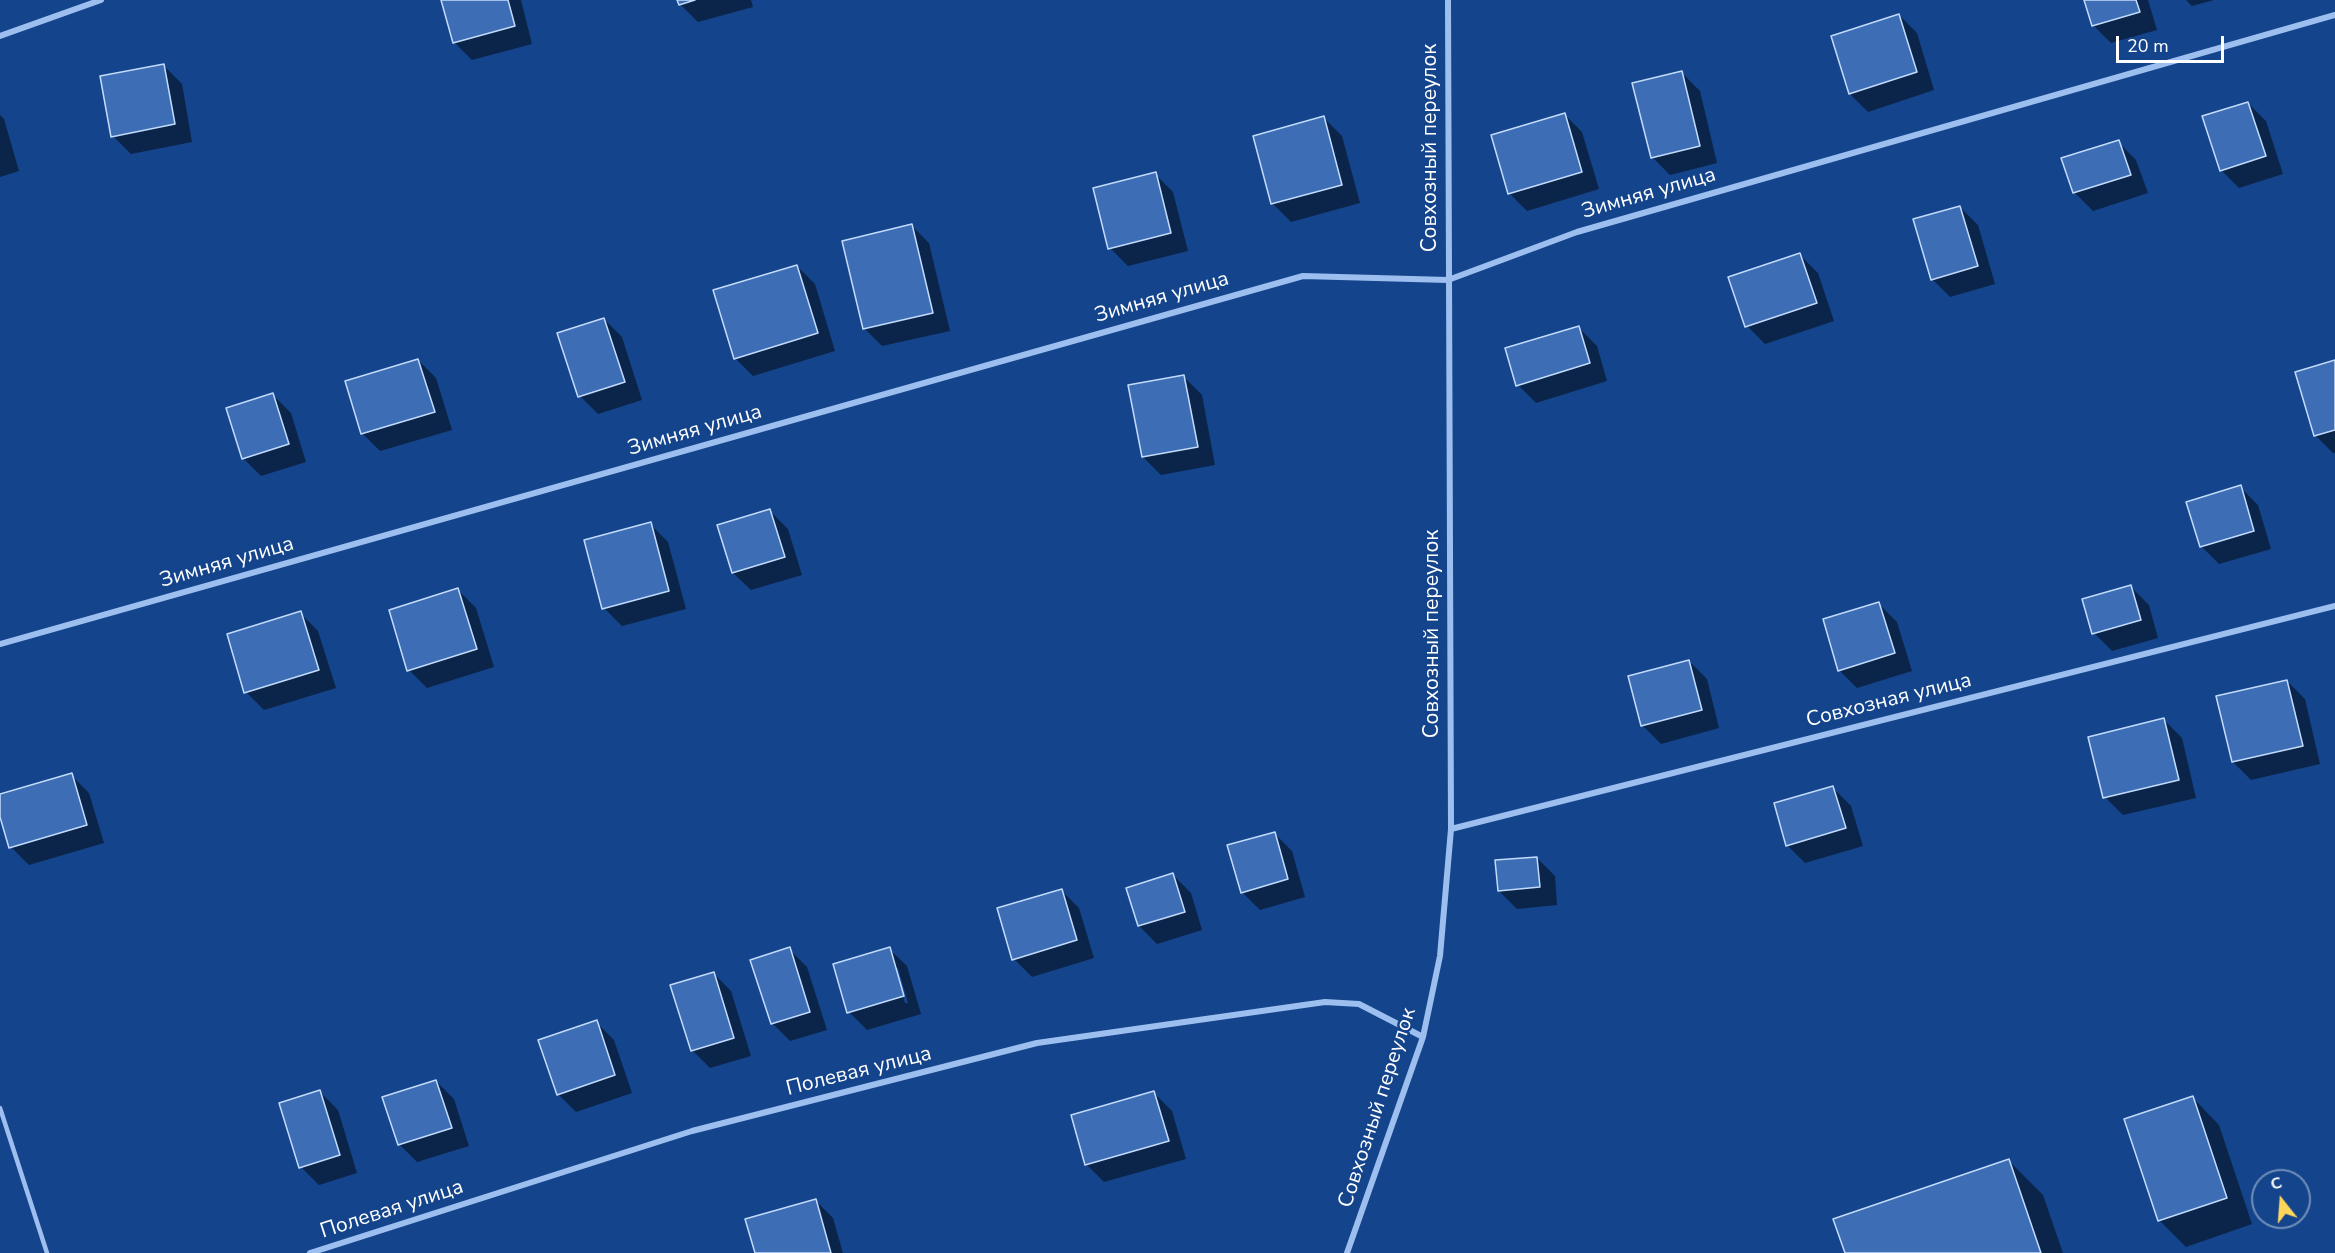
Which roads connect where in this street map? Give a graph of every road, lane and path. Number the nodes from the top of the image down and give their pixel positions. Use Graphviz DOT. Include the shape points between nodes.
graph roads {
  1 [pos="101,0"];
  2 [pos="1448,0"];
  3 [pos="2335,15"];
  4 [pos="0,36"];
  5 [pos="1448,280"];
  6 [pos="2335,606"];
  7 [pos="0,644"];
  8 [pos="1451,829"];
  9 [pos="1423,1038"];
  10 [pos="0,1108"];
  11 [pos="47,1253"];
  12 [pos="310,1253"];
  13 [pos="1347,1253"];
  1 -- 4 [label="street"];
  2 -- 5 [label="street, Совхозный переулок"];
  3 -- 5 [label="street, Зимняя улица" via="1577,232"];
  5 -- 7 [label="street, Зимняя улица" via="1303,276"];
  5 -- 8 [label="street, Совхозный переулок"];
  6 -- 8 [label="street, Совхозная улица"];
  8 -- 9 [label="street, Совхозный переулок" via="1440,956"];
  9 -- 12 [label="street, Полевая улица" via="1359,1004 1324,1002 1037,1043 692,1131"];
  9 -- 13 [label="street, Совхозный переулок"];
  10 -- 11 [label="lane"];
}
